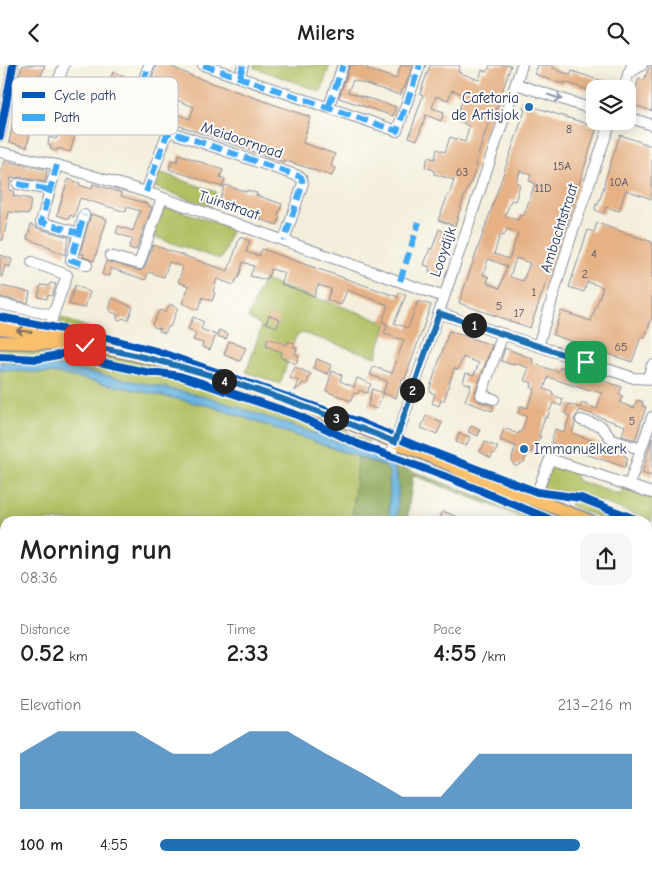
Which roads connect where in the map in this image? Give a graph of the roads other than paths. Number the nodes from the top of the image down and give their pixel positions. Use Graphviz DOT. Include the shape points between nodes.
graph roads {
  1 [pos="13,65"];
  2 [pos="64,65"];
  3 [pos="149,65"];
  4 [pos="203,65"];
  5 [pos="244,65"];
  6 [pos="343,65"];
  7 [pos="420,65"];
  8 [pos="522,65"];
  9 [pos="642,65"];
  10 [pos="630,70"];
  11 [pos="60,77"];
  12 [pos="145,77"];
  13 [pos="240,77"];
  14 [pos="516,84"];
  15 [pos="329,106"];
  16 [pos="586,107"];
  17 [pos="636,120"];
  18 [pos="652,125"];
  19 [pos="609,130"];
  20 [pos="178,134"];
  21 [pos="167,135"];
  22 [pos="0,136"];
  23 [pos="0,152"];
  24 [pos="57,165"];
  25 [pos="18,184"];
  26 [pos="50,190"];
  27 [pos="146,192"];
  28 [pos="162,198"];
  29 [pos="84,215"];
  30 [pos="79,233"];
  31 [pos="284,241"];
  32 [pos="110,256"];
  33 [pos="32,262"];
  34 [pos="87,265"];
  35 [pos="444,297"];
  36 [pos="0,304"];
  37 [pos="439,313"];
  38 [pos="52,315"];
  39 [pos="0,328"];
  40 [pos="503,334"];
  41 [pos="48,339"];
  42 [pos="0,341"];
  43 [pos="538,346"];
  44 [pos="652,365"];
  45 [pos="650,378"];
  46 [pos="494,399"];
  47 [pos="652,417"];
  48 [pos="581,420"];
  49 [pos="394,446"];
  50 [pos="641,449"];
  51 [pos="629,485"];
  52 [pos="537,492"];
  53 [pos="652,493"];
  54 [pos="572,516"];
  1 -- 22 [label="street"];
  2 -- 11 [label="street"];
  3 -- 12 [label="street"];
  4 -- 13 [label="street"];
  5 -- 13 [label="street"];
  6 -- 15 [label="street"];
  7 -- 15 [label="street" via="397,131"];
  8 -- 14 [label="street, Looydijk"];
  9 -- 10 [label="street"];
  13 -- 15 [label="street"];
  14 -- 16 [label="street, one-way"];
  14 -- 35 [label="street, Looydijk"];
  17 -- 18 [label="street"];
  19 -- 43 [label="street, Ambachtstraat" via="573,230"];
  20 -- 31 [label="street, Meidoornpad" via="301,177 304,183"];
  21 -- 27 [label="street, Meidoornpad"];
  23 -- 24 [label="street, Tuinstraat"];
  24 -- 26 [label="street"];
  24 -- 27 [label="street, Tuinstraat"];
  25 -- 26 [label="street"];
  26 -- 30 [label="street" via="37,221"];
  27 -- 28 [label="street, Tuinstraat"];
  28 -- 31 [label="street, Tuinstraat"];
  28 -- 32 [label="street" via="139,265"];
  29 -- 30 [label="street"];
  30 -- 34 [label="street" via="71,260"];
  31 -- 35 [label="street, Tuinstraat"];
  33 -- 38 [label="street" via="68,275"];
  35 -- 37 [label="street, Looydijk"];
  36 -- 38 [label="street"];
  37 -- 40 [label="street"];
  37 -- 49 [label="street, Looydijk"];
  38 -- 41 [label="street"];
  41 -- 39 [label="main road, one-way"];
  40 -- 43 [label="street"];
  40 -- 46 [label="street" via="481,395"];
  41 -- 42 [label="main road"];
  41 -- 49 [label="main road" via="165,362 301,407 371,441"];
  43 -- 45 [label="street" via="634,378"];
  44 -- 45 [label="street"];
  47 -- 50 [label="street"];
  48 -- 50 [label="street" via="601,426 612,440"];
  49 -- 54 [label="main road"];
  50 -- 51 [label="street"];
  51 -- 52 [label="street" via="550,459"];
  51 -- 53 [label="street"];
}
